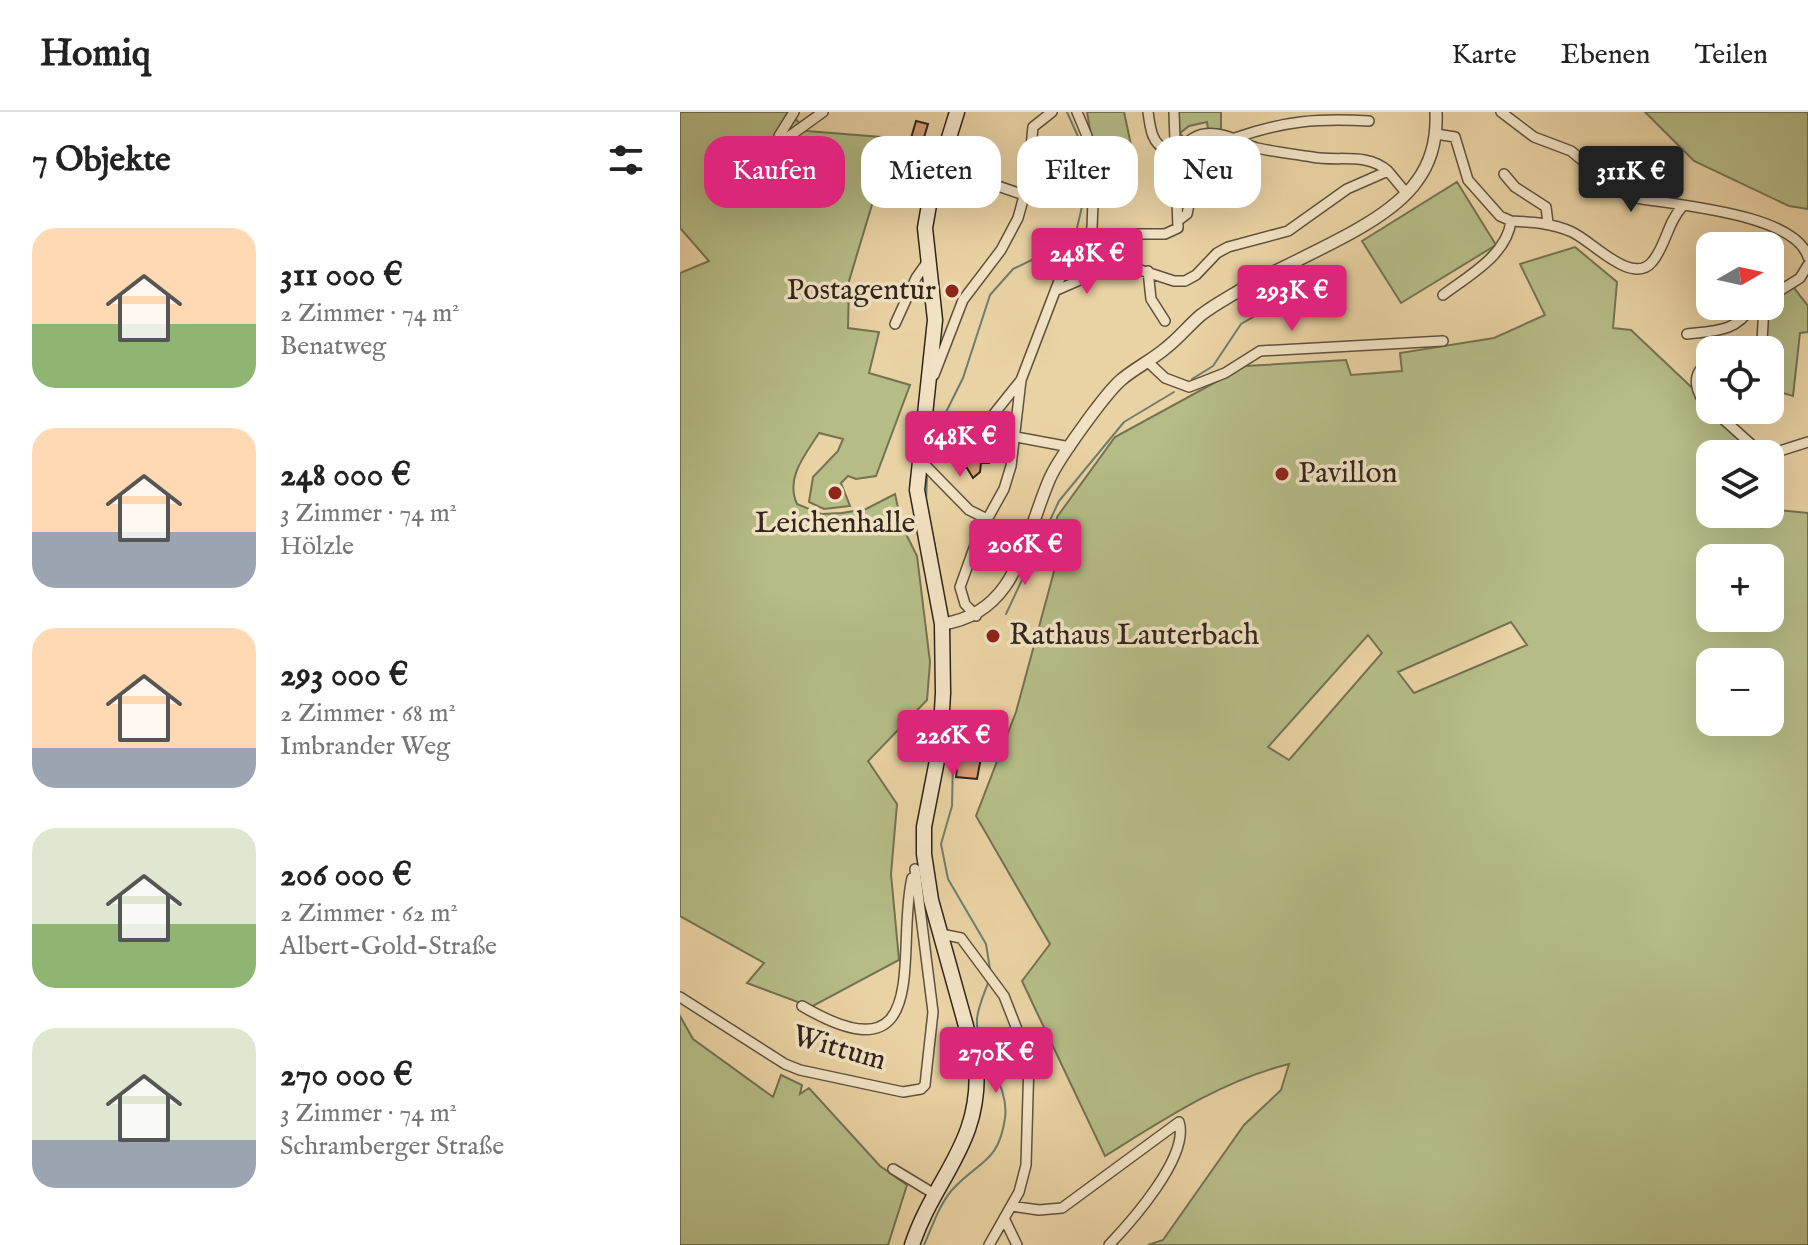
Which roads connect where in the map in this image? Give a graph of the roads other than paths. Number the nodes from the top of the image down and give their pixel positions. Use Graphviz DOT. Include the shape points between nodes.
graph roads {
  1 [pos="794,112"];
  2 [pos="823,112"];
  3 [pos="957,112"];
  4 [pos="1052,112"];
  5 [pos="1077,112"];
  6 [pos="1148,112"];
  7 [pos="1174,112"];
  8 [pos="1436,112"];
  9 [pos="1501,112"];
  10 [pos="1369,121"];
  11 [pos="1436,134"];
  12 [pos="949,136"];
  13 [pos="1032,136"];
  14 [pos="1174,136"];
  15 [pos="1200,136"];
  16 [pos="1220,136"];
  17 [pos="1241,136"];
  18 [pos="1154,139"];
  19 [pos="1261,148"];
  20 [pos="1388,171"];
  21 [pos="1504,174"];
  22 [pos="1407,194"];
  23 [pos="1682,207"];
  24 [pos="928,208"];
  25 [pos="1019,208"];
  26 [pos="1178,208"];
  27 [pos="1188,208"];
  28 [pos="1179,220"];
  29 [pos="1511,221"];
  30 [pos="1548,223"];
  31 [pos="1808,257"];
  32 [pos="928,261"];
  33 [pos="1808,265"];
  34 [pos="1102,268"];
  35 [pos="1148,271"];
  36 [pos="1784,288"];
  37 [pos="1057,290"];
  38 [pos="1443,295"];
  39 [pos="1742,320"];
  40 [pos="1165,321"];
  41 [pos="895,324"];
  42 [pos="1687,334"];
  43 [pos="1443,341"];
  44 [pos="1148,362"];
  45 [pos="1021,380"];
  46 [pos="928,391"];
  47 [pos="989,420"];
  48 [pos="1728,424"];
  49 [pos="1016,437"];
  50 [pos="1746,440"];
  51 [pos="1808,442"];
  52 [pos="1070,447"];
  53 [pos="1784,450"];
  54 [pos="920,460"];
  55 [pos="987,519"];
  56 [pos="976,616"];
  57 [pos="942,624"];
  58 [pos="924,854"];
  59 [pos="915,869"];
  60 [pos="941,934"];
  61 [pos="680,997"];
  62 [pos="802,1006"];
  63 [pos="893,1169"];
  64 [pos="936,1195"];
  65 [pos="1011,1206"];
  66 [pos="1004,1218"];
  67 [pos="912,1245"];
  68 [pos="989,1245"];
  69 [pos="1017,1245"];
  70 [pos="1109,1245"];
  1 -- 2 [label="street" via="779,142"];
  3 -- 12 [label="main road"];
  4 -- 13 [label="street" via="1033,127"];
  5 -- 37 [label="street" via="1091,153 1094,216 1087,240 1066,266"];
  6 -- 18 [label="street"];
  7 -- 14 [label="street"];
  8 -- 11 [label="street"];
  9 -- 23 [label="street" via="1534,137 1571,151 1619,191"];
  10 -- 17 [label="street" via="1320,118"];
  11 -- 22 [label="street" via="1430,158"];
  11 -- 29 [label="street" via="1455,137 1468,180"];
  15 -- 16 [label="street"];
  19 -- 20 [label="street" via="1333,161 1365,158"];
  20 -- 22 [label="street"];
  20 -- 35 [label="street" via="1347,189 1288,231 1228,247 1185,281"];
  21 -- 30 [label="street" via="1546,207"];
  22 -- 44 [label="street" via="1383,213 1245,287 1202,315"];
  23 -- 30 [label="street" via="1651,263 1642,269 1622,265 1574,232"];
  23 -- 31 [label="street" via="1725,211 1780,229 1797,237"];
  24 -- 32 [label="main road"];
  25 -- 46 [label="street" via="1007,240 963,300"];
  26 -- 28 [label="street"];
  27 -- 28 [label="street"];
  28 -- 34 [label="street" via="1172,233 1122,234"];
  29 -- 30 [label="street"];
  29 -- 38 [label="street" via="1492,256"];
  32 -- 41 [label="street"];
  32 -- 46 [label="main road" via="935,320"];
  33 -- 36 [label="street"];
  34 -- 35 [label="street" via="1125,265"];
  34 -- 37 [label="street"];
  35 -- 40 [label="street" via="1151,299"];
  37 -- 45 [label="street"];
  39 -- 42 [label="street" via="1725,330"];
  43 -- 44 [label="street" via="1260,351 1189,387 1165,378"];
  44 -- 52 [label="street" via="1115,387"];
  45 -- 47 [label="street"];
  45 -- 49 [label="street"];
  46 -- 54 [label="main road"];
  48 -- 50 [label="street"];
  49 -- 52 [label="street"];
  49 -- 55 [label="street" via="1004,489"];
  51 -- 53 [label="street"];
  52 -- 56 [label="street" via="1049,481 1013,573"];
  54 -- 55 [label="street" via="969,510"];
  54 -- 57 [label="main road" via="919,501"];
  55 -- 56 [label="street" via="960,587"];
  56 -- 57 [label="street"];
  57 -- 58 [label="main road" via="942,726"];
  58 -- 59 [label="street"];
  58 -- 60 [label="main road"];
  59 -- 61 [label="street, Wittum" via="933,1012 921,1089 903,1092 800,1070"];
  59 -- 62 [label="street" via="906,983 892,1016 875,1028 855,1028"];
  60 -- 64 [label="main road" via="966,1019 978,1086 965,1140"];
  60 -- 65 [label="street" via="961,938 994,979 1029,1060 1028,1150"];
  63 -- 64 [label="street"];
  64 -- 67 [label="main road"];
  65 -- 66 [label="street"];
  65 -- 70 [label="street" via="1062,1208 1179,1122 1181,1136 1157,1189"];
  66 -- 68 [label="street"];
  66 -- 69 [label="street"];
}
